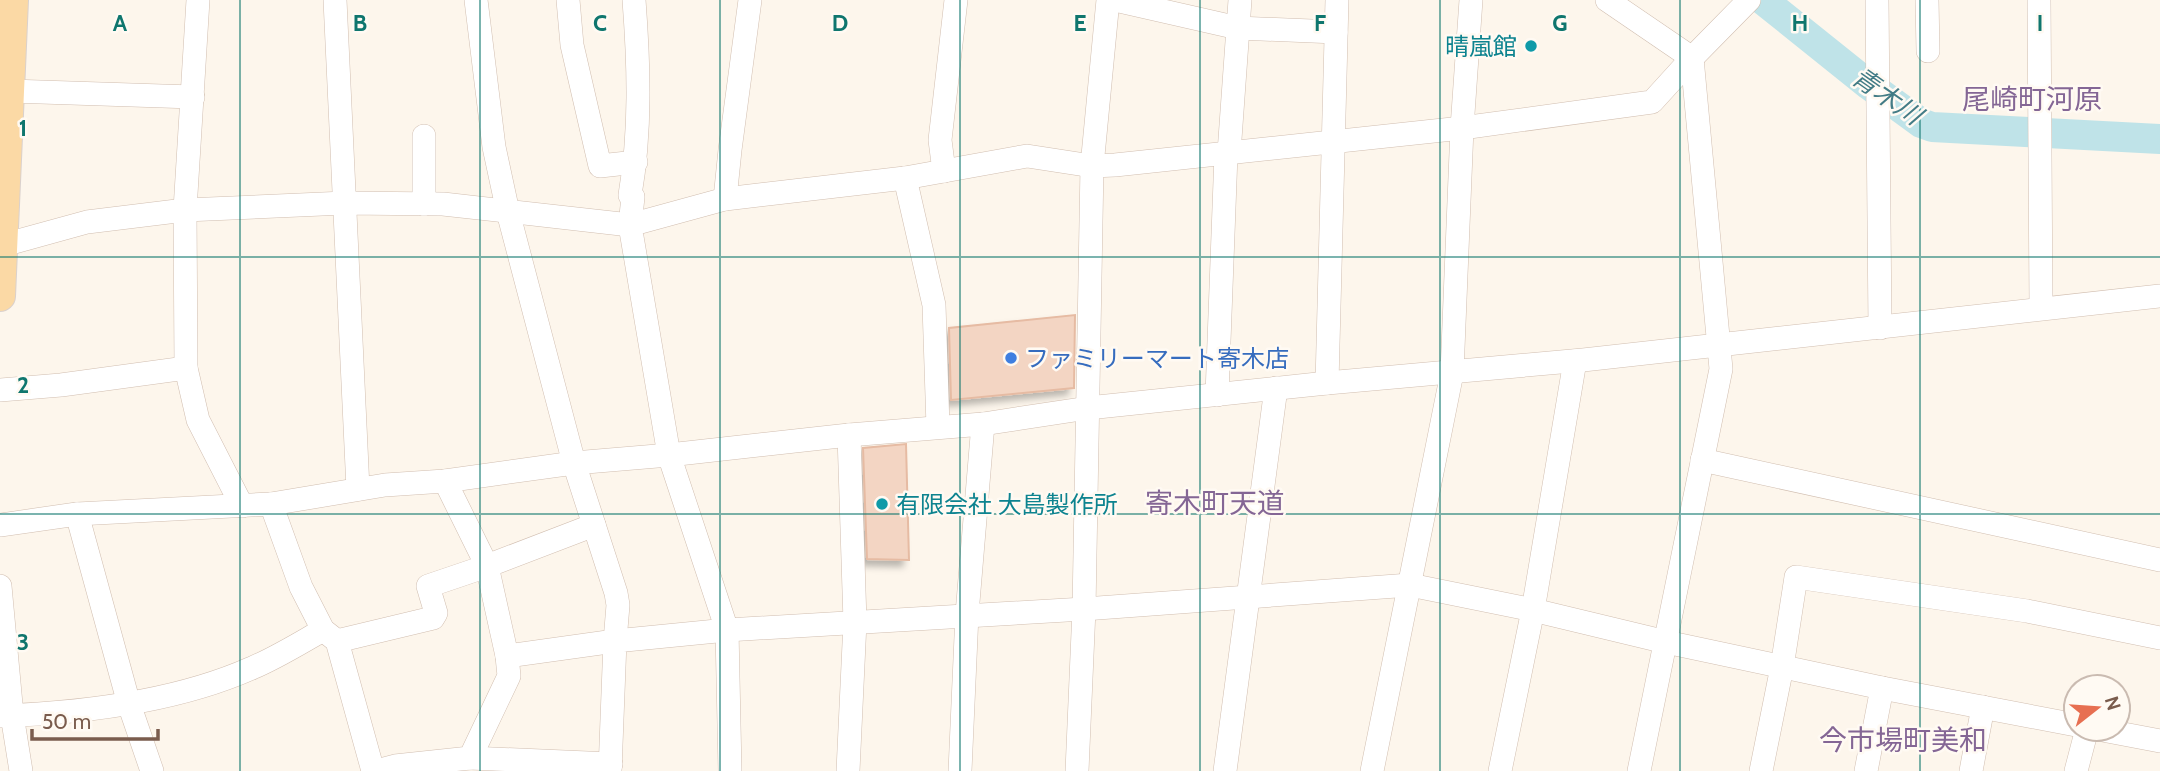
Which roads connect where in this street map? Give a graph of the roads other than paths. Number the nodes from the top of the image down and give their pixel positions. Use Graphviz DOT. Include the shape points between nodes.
graph roads {
  1 [pos="13,0"];
  2 [pos="198,0"];
  3 [pos="335,0"];
  4 [pos="476,0"];
  5 [pos="568,0"];
  6 [pos="634,0"];
  7 [pos="750,0"];
  8 [pos="956,0"];
  9 [pos="1108,0"];
  10 [pos="1115,0"];
  11 [pos="1240,0"];
  12 [pos="1337,0"];
  13 [pos="1471,0"];
  14 [pos="1607,0"];
  15 [pos="1749,0"];
  16 [pos="1877,0"];
  17 [pos="1927,0"];
  18 [pos="2039,0"];
  19 [pos="1238,28"];
  20 [pos="1336,32"];
  21 [pos="1928,51"];
  22 [pos="1692,58"];
  23 [pos="10,91"];
  24 [pos="193,97"];
  25 [pos="1462,128"];
  26 [pos="424,136"];
  27 [pos="1333,143"];
  28 [pos="1227,153"];
  29 [pos="636,162"];
  30 [pos="1092,166"];
  31 [pos="944,171"];
  32 [pos="905,178"];
  33 [pos="725,199"];
  34 [pos="345,204"];
  35 [pos="424,204"];
  36 [pos="185,210"];
  37 [pos="508,212"];
  38 [pos="630,225"];
  39 [pos="1,246"];
  40 [pos="0,296"];
  41 [pos="2160,296"];
  42 [pos="2042,307"];
  43 [pos="1880,328"];
  44 [pos="1720,344"];
  45 [pos="1575,361"];
  46 [pos="186,368"];
  47 [pos="1452,373"];
  48 [pos="1327,383"];
  49 [pos="1276,388"];
  50 [pos="0,390"];
  51 [pos="1217,395"];
  52 [pos="1088,408"];
  53 [pos="983,424"];
  54 [pos="938,427"];
  55 [pos="849,435"];
  56 [pos="669,455"];
  57 [pos="1702,460"];
  58 [pos="574,463"];
  59 [pos="445,481"];
  60 [pos="358,489"];
  61 [pos="271,504"];
  62 [pos="242,506"];
  63 [pos="77,514"];
  64 [pos="0,525"];
  65 [pos="594,525"];
  66 [pos="2160,560"];
  67 [pos="487,566"];
  68 [pos="1410,585"];
  69 [pos="0,586"];
  70 [pos="1248,596"];
  71 [pos="1084,608"];
  72 [pos="1533,610"];
  73 [pos="967,614"];
  74 [pos="855,622"];
  75 [pos="727,630"];
  76 [pos="330,635"];
  77 [pos="2160,638"];
  78 [pos="615,641"];
  79 [pos="1666,642"];
  80 [pos="507,656"];
  81 [pos="1782,667"];
  82 [pos="1882,688"];
  83 [pos="129,704"];
  84 [pos="1983,707"];
  85 [pos="6,715"];
  86 [pos="2062,722"];
  87 [pos="2132,736"];
  88 [pos="2160,741"];
  89 [pos="2083,743"];
  90 [pos="462,762"];
  91 [pos="610,768"];
  92 [pos="21,771"];
  93 [pos="152,771"];
  94 [pos="375,771"];
  95 [pos="730,771"];
  96 [pos="848,771"];
  97 [pos="960,771"];
  98 [pos="1077,771"];
  99 [pos="1225,771"];
  100 [pos="1372,771"];
  101 [pos="1500,771"];
  102 [pos="1640,771"];
  103 [pos="1761,771"];
  104 [pos="1866,771"];
  105 [pos="1971,771"];
  106 [pos="2076,771"];
  1 -- 23 [label="main road"];
  2 -- 24 [label="street"];
  3 -- 34 [label="street"];
  4 -- 37 [label="street" via="494,147"];
  5 -- 29 [label="street" via="572,45 600,166"];
  6 -- 29 [label="street"];
  7 -- 33 [label="street"];
  8 -- 31 [label="street" via="940,140"];
  9 -- 30 [label="street"];
  10 -- 19 [label="street"];
  11 -- 19 [label="street"];
  12 -- 20 [label="street"];
  13 -- 25 [label="street"];
  14 -- 22 [label="street"];
  15 -- 22 [label="street"];
  16 -- 43 [label="street"];
  17 -- 21 [label="street"];
  18 -- 42 [label="street"];
  19 -- 20 [label="street"];
  19 -- 28 [label="street"];
  20 -- 27 [label="street"];
  22 -- 25 [label="street" via="1652,102"];
  22 -- 44 [label="street"];
  23 -- 24 [label="street"];
  23 -- 39 [label="main road"];
  24 -- 36 [label="street"];
  25 -- 27 [label="street"];
  25 -- 47 [label="street"];
  26 -- 35 [label="street"];
  27 -- 28 [label="street"];
  27 -- 48 [label="street"];
  28 -- 30 [label="street"];
  28 -- 51 [label="street"];
  29 -- 38 [label="street"];
  30 -- 31 [label="street" via="1027,156"];
  30 -- 52 [label="street"];
  31 -- 32 [label="street"];
  32 -- 33 [label="street"];
  32 -- 54 [label="street" via="934,305"];
  33 -- 38 [label="street"];
  34 -- 35 [label="street"];
  34 -- 36 [label="street"];
  34 -- 60 [label="street"];
  35 -- 37 [label="street"];
  36 -- 39 [label="street" via="87,222"];
  36 -- 46 [label="street"];
  37 -- 38 [label="street"];
  37 -- 58 [label="street"];
  38 -- 56 [label="street"];
  39 -- 40 [label="main road"];
  41 -- 42 [label="street"];
  42 -- 43 [label="street"];
  43 -- 44 [label="street"];
  44 -- 45 [label="street"];
  44 -- 57 [label="street" via="1721,369"];
  45 -- 47 [label="street"];
  45 -- 72 [label="street"];
  46 -- 50 [label="street"];
  46 -- 62 [label="street" via="198,420"];
  47 -- 48 [label="street"];
  47 -- 68 [label="street"];
  48 -- 49 [label="street"];
  49 -- 51 [label="street"];
  49 -- 70 [label="street"];
  51 -- 52 [label="street"];
  52 -- 53 [label="street"];
  52 -- 71 [label="street"];
  53 -- 54 [label="street"];
  53 -- 73 [label="street"];
  54 -- 55 [label="street"];
  55 -- 56 [label="street"];
  55 -- 74 [label="street"];
  56 -- 58 [label="street"];
  56 -- 75 [label="street"];
  57 -- 66 [label="street"];
  57 -- 79 [label="street"];
  58 -- 59 [label="street"];
  58 -- 65 [label="street"];
  59 -- 60 [label="street"];
  59 -- 67 [label="street"];
  60 -- 61 [label="street"];
  61 -- 62 [label="street"];
  61 -- 76 [label="street" via="301,587"];
  62 -- 63 [label="street"];
  63 -- 64 [label="street"];
  63 -- 83 [label="street"];
  65 -- 67 [label="street"];
  65 -- 78 [label="street" via="618,606"];
  67 -- 76 [label="street" via="428,586 436,613 433,618"];
  67 -- 80 [label="street"];
  68 -- 70 [label="street"];
  68 -- 72 [label="street"];
  68 -- 100 [label="street"];
  69 -- 85 [label="street"];
  70 -- 71 [label="street"];
  70 -- 99 [label="street"];
  71 -- 73 [label="street"];
  71 -- 98 [label="street"];
  72 -- 79 [label="street"];
  72 -- 101 [label="street"];
  73 -- 74 [label="street"];
  73 -- 97 [label="street"];
  74 -- 75 [label="street"];
  74 -- 96 [label="street"];
  75 -- 78 [label="street"];
  75 -- 95 [label="street"];
  76 -- 83 [label="street" via="195,689"];
  76 -- 94 [label="street"];
  77 -- 81 [label="street" via="2027,611 1796,578"];
  78 -- 80 [label="street"];
  78 -- 91 [label="street"];
  79 -- 81 [label="street"];
  79 -- 102 [label="street"];
  80 -- 90 [label="street" via="509,676"];
  81 -- 82 [label="street"];
  81 -- 103 [label="street"];
  82 -- 84 [label="street"];
  82 -- 104 [label="street"];
  83 -- 85 [label="street"];
  83 -- 93 [label="street"];
  84 -- 86 [label="street"];
  84 -- 105 [label="street"];
  85 -- 92 [label="street"];
  87 -- 88 [label="street"];
  89 -- 106 [label="street"];
  90 -- 91 [label="street"];
  90 -- 94 [label="street"];
}
